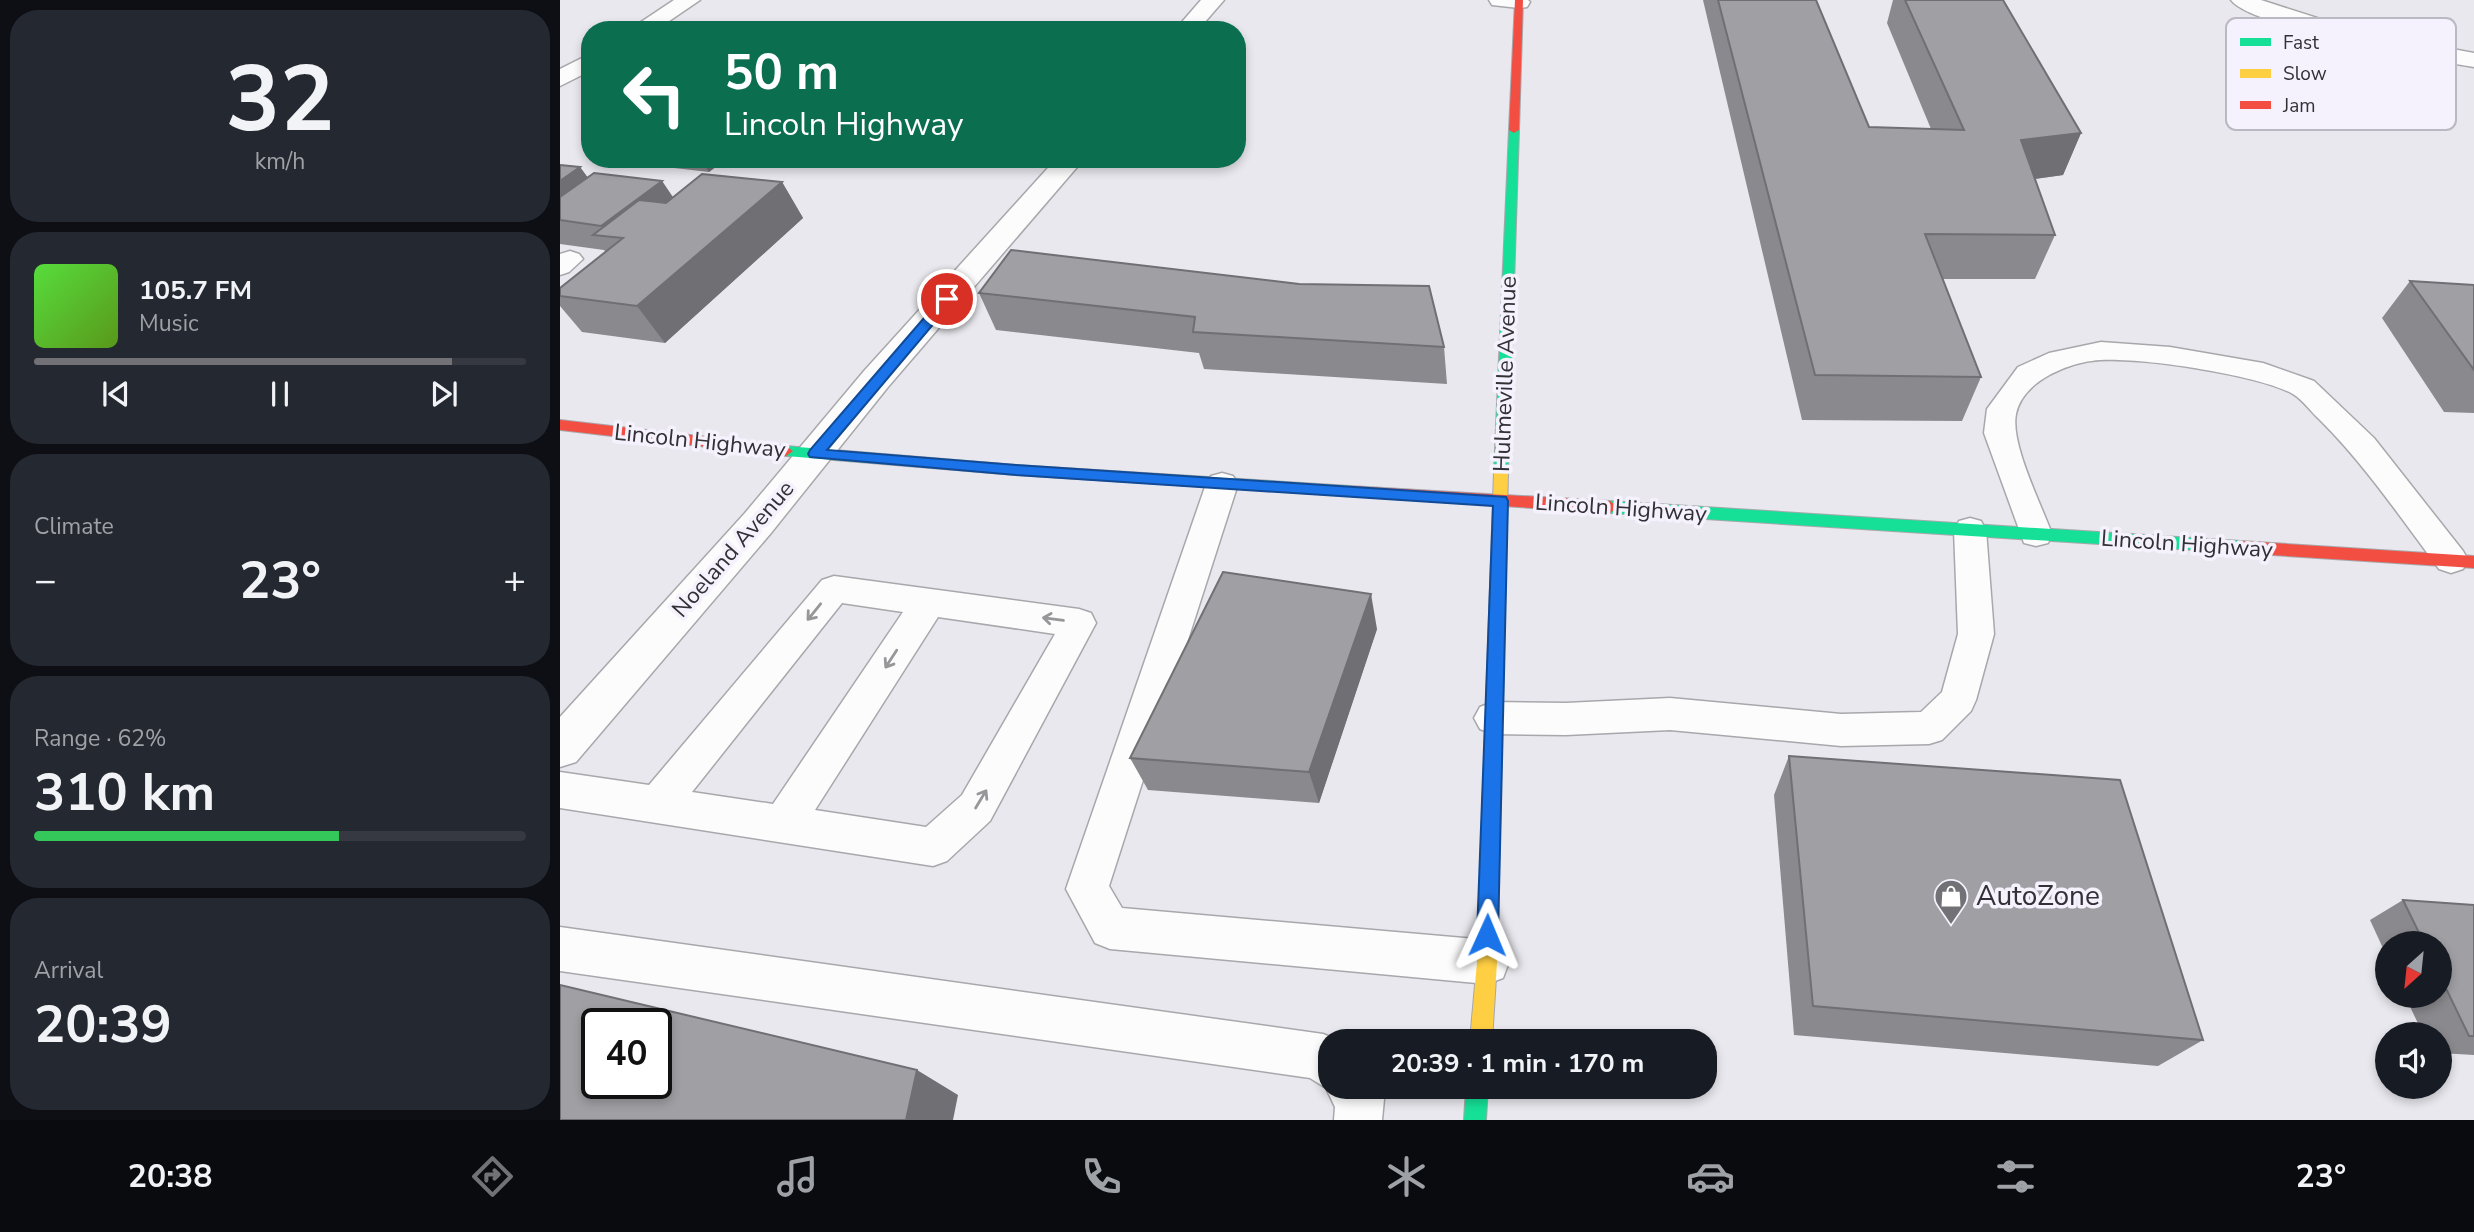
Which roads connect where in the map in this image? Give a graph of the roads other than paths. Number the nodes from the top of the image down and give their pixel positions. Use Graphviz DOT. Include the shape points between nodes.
graph roads {
  1 [pos="689,0"];
  2 [pos="1213,0"];
  3 [pos="2242,0"];
  4 [pos="1513,1"];
  5 [pos="2288,18"];
  6 [pos="655,21"];
  7 [pos="1194,21"];
  8 [pos="2456,57"];
  9 [pos="2474,60"];
  10 [pos="581,66"];
  11 [pos="560,79"];
  12 [pos="1063,168"];
  13 [pos="560,425"];
  14 [pos="815,454"];
  15 [pos="1222,484"];
  16 [pos="1500,501"];
  17 [pos="1970,530"];
  18 [pos="2036,534"];
  19 [pos="2463,561"];
  20 [pos="929,602"];
  21 [pos="1493,718"];
  22 [pos="560,748"];
  23 [pos="560,790"];
  24 [pos="657,805"];
  25 [pos="783,824"];
  26 [pos="560,949"];
  27 [pos="1487,962"];
  28 [pos="1482,1029"];
  29 [pos="1318,1057"];
  30 [pos="1360,1099"];
  31 [pos="1476,1099"];
  32 [pos="1358,1120"];
  33 [pos="1475,1120"];
  1 -- 6 [label="street"];
  2 -- 7 [label="street"];
  3 -- 5 [label="street"];
  4 -- 16 [label="main road, Hulmeville Avenue"];
  8 -- 9 [label="street"];
  10 -- 11 [label="street"];
  12 -- 14 [label="street, Noeland Avenue"];
  13 -- 14 [label="main road, Lincoln Highway"];
  14 -- 15 [label="main road, Lincoln Highway"];
  14 -- 22 [label="street, Noeland Avenue"];
  15 -- 16 [label="main road, Lincoln Highway"];
  15 -- 27 [label="lane" via="1087,889 1110,928"];
  16 -- 17 [label="main road, Lincoln Highway"];
  16 -- 21 [label="main road, Hulmeville Avenue"];
  17 -- 18 [label="main road, Lincoln Highway"];
  17 -- 21 [label="lane" via="1976,634 1958,700 1929,728 1841,730 1670,714"];
  18 -- 19 [label="main road, Lincoln Highway"];
  18 -- 19 [label="lane" via="1999,433 2002,410 2028,374 2059,359 2101,351 2170,356 2263,372 2304,388 2362,445"];
  20 -- 24 [label="lane, one-way" via="834,589"];
  20 -- 25 [label="lane, one-way"];
  25 -- 20 [label="lane, one-way" via="933,847 976,808 1079,623"];
  21 -- 27 [label="main road, Hulmeville Avenue"];
  23 -- 24 [label="lane"];
  24 -- 25 [label="lane"];
  26 -- 29 [label="lane"];
  27 -- 28 [label="main road, Hulmeville Avenue"];
  30 -- 32 [label="lane"];
  31 -- 33 [label="main road"];
}
